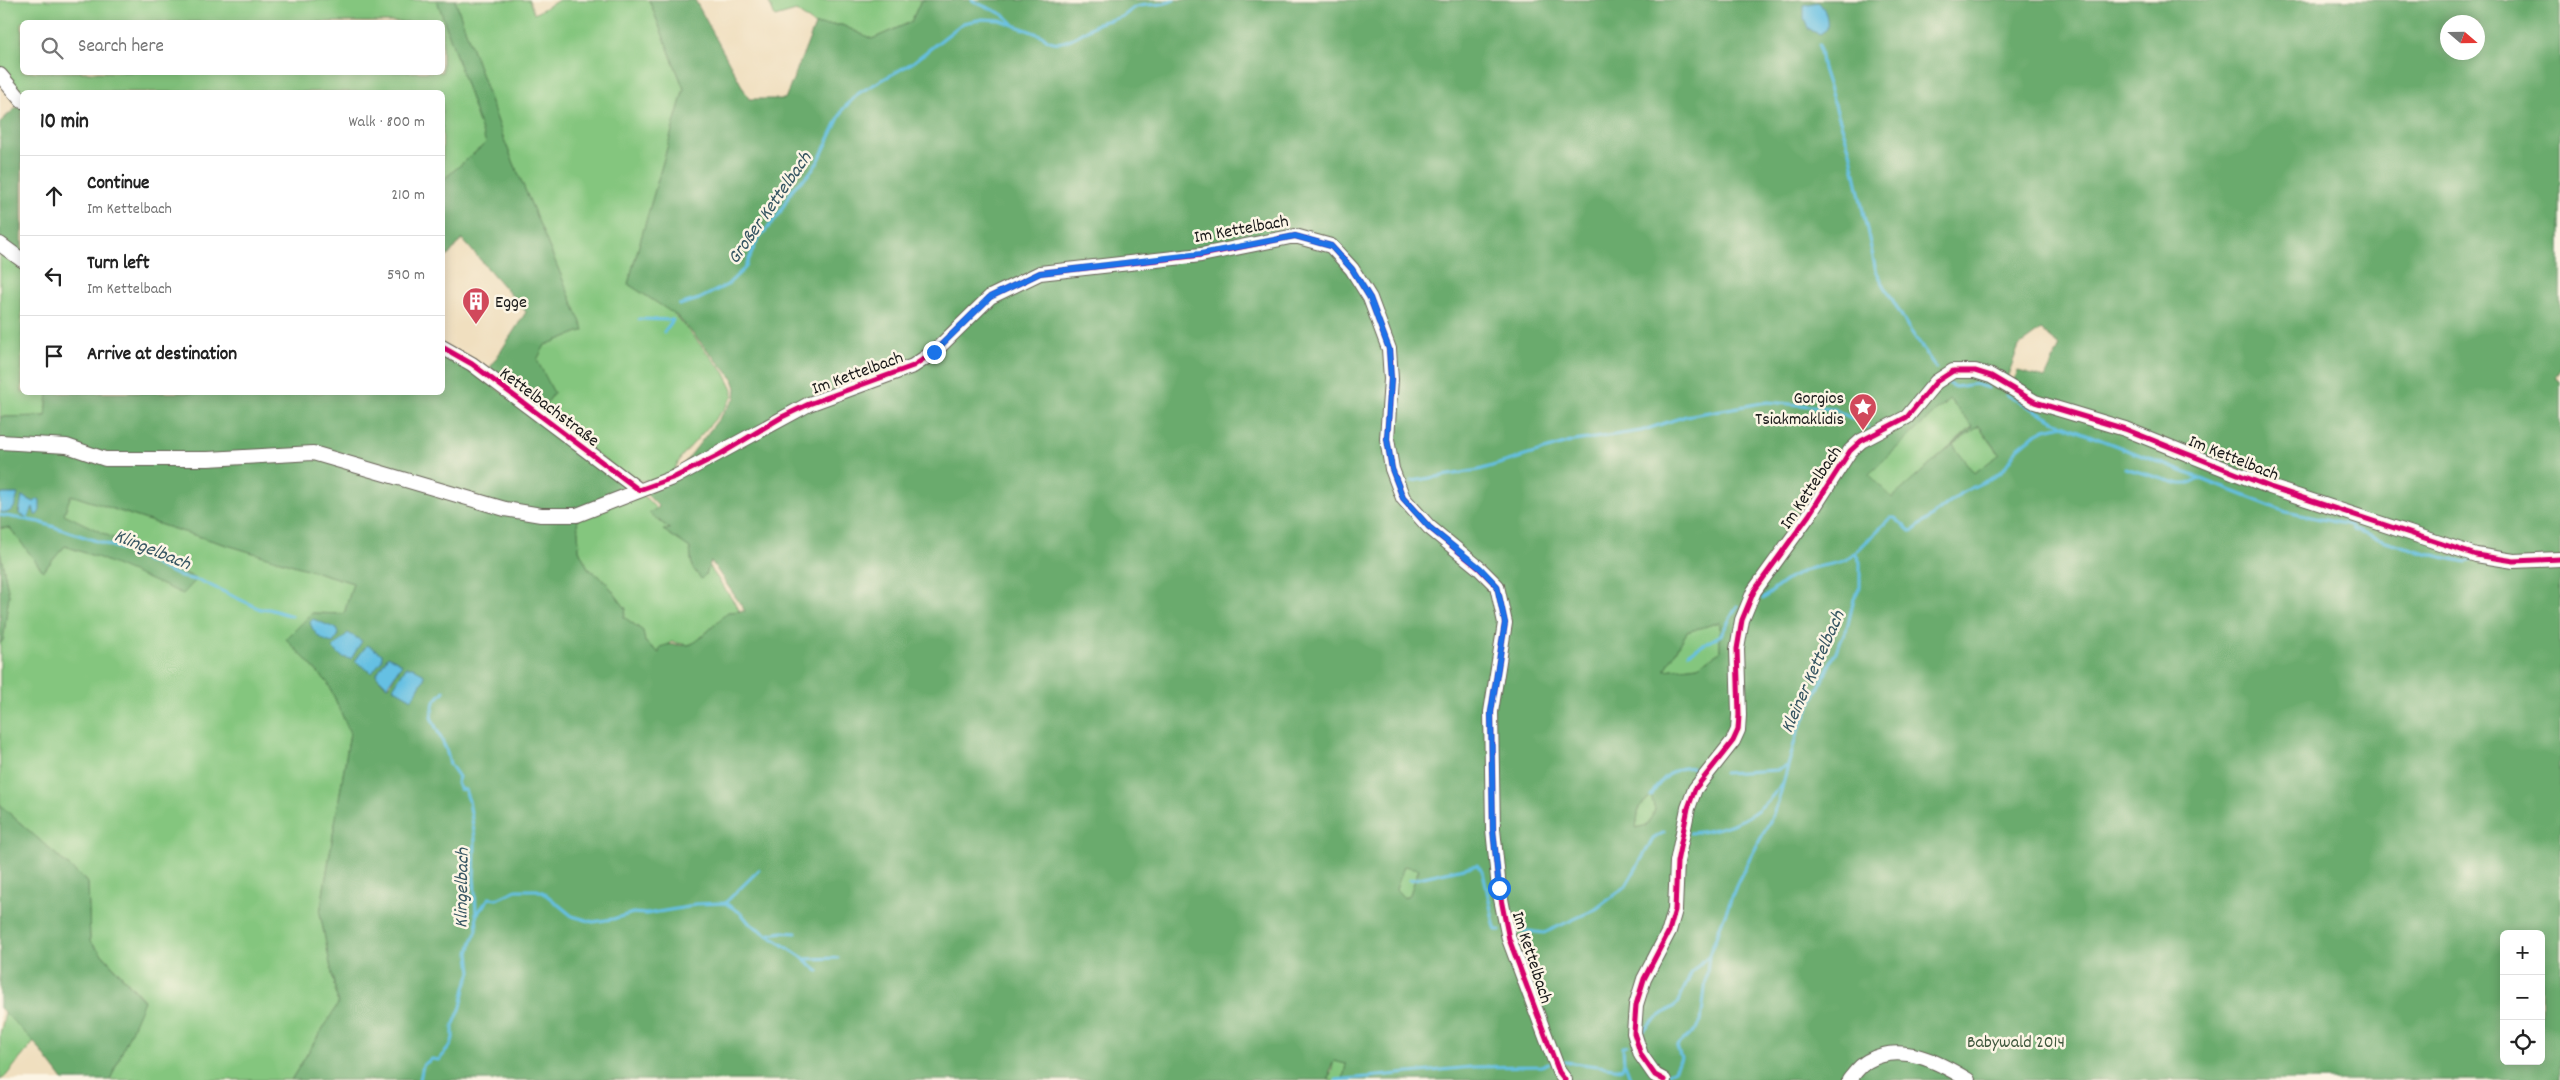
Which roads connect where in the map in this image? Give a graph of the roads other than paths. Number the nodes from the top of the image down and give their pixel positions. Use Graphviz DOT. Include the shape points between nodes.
graph roads {
  1 [pos="0,75"];
  2 [pos="20,99"];
  3 [pos="0,244"];
  4 [pos="20,259"];
  5 [pos="445,349"];
  6 [pos="0,442"];
  7 [pos="639,490"];
  8 [pos="2560,558"];
  9 [pos="1565,1080"];
  10 [pos="1664,1080"];
  11 [pos="1849,1080"];
  12 [pos="1968,1080"];
  1 -- 2 [label="street"];
  3 -- 4 [label="street"];
  5 -- 7 [label="street, Kettelbachstraße" via="472,364"];
  6 -- 7 [label="street, Im Kettelbach" via="67,446 105,459 208,459 313,453 505,509 541,515 577,515"];
  7 -- 9 [label="street, Im Kettelbach" via="675,477 719,455 809,404 913,366 934,352 990,297 1040,273 1201,254 1295,236 1331,246 1352,269 1370,298 1389,349 1391,379 1387,439 1392,469 1403,498 1429,527 1497,586 1505,623 1491,712 1493,829 1499,888 1509,939 1559,1072"];
  8 -- 10 [label="street, Im Kettelbach" via="2514,561 2476,555 2270,487 2125,430 2035,402 1991,376 1975,371 1953,371 1936,382 1907,418 1861,441 1850,451 1809,515 1764,575 1742,620 1737,649 1738,730 1695,789 1677,862 1676,910 1670,930 1644,979 1636,1005 1634,1032 1640,1055 1655,1075"];
  11 -- 12 [label="street" via="1866,1062 1897,1052 1926,1058"];
}
